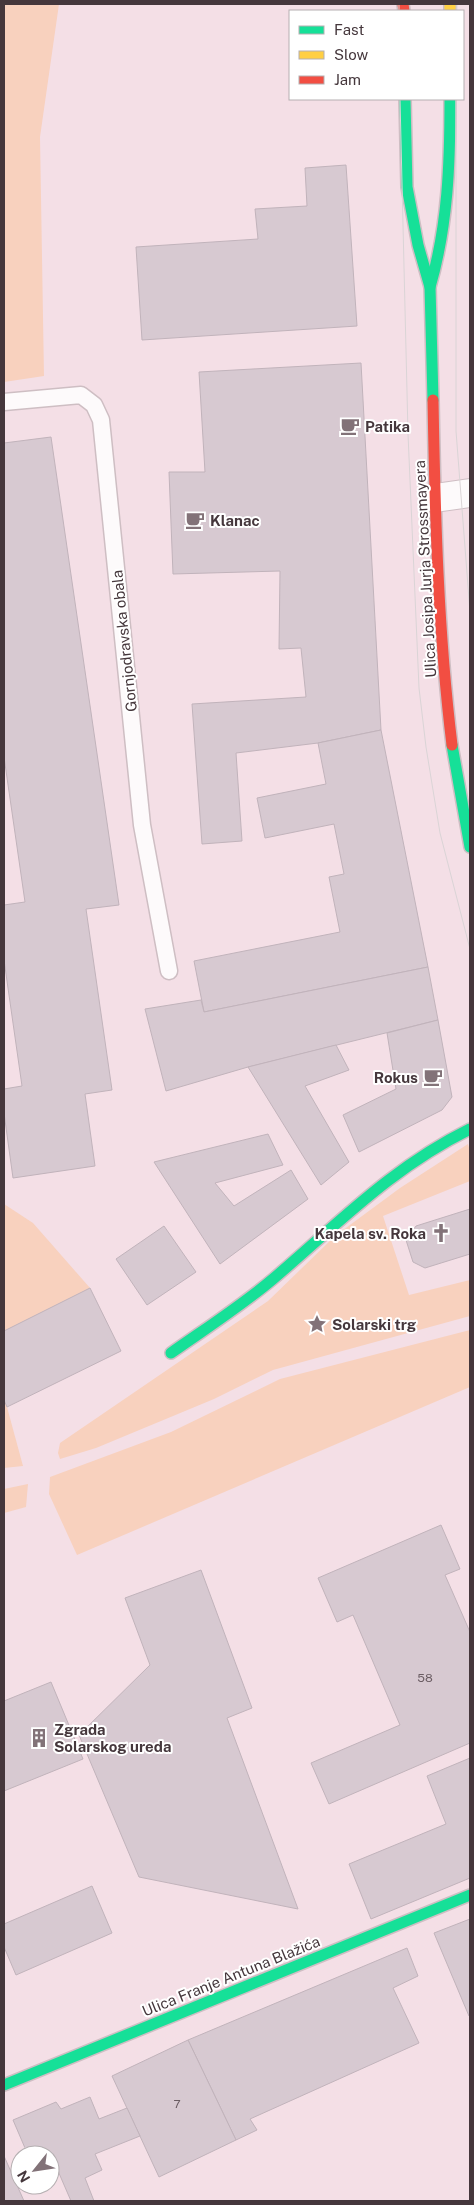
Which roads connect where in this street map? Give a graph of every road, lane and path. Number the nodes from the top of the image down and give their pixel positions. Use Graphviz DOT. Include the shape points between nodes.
graph roads {
  1 [pos="406,100"];
  2 [pos="450,100"];
  3 [pos="430,287"];
  4 [pos="4,402"];
  5 [pos="470,493"];
  6 [pos="435,498"];
  7 [pos="470,847"];
  8 [pos="169,971"];
  9 [pos="470,1129"];
  10 [pos="171,1353"];
  11 [pos="470,1895"];
  12 [pos="4,2085"];
  1 -- 3 [label="main road, Ulica Josipa Jurja Strossmayera" via="407,187 416,238"];
  2 -- 3 [label="main road, Ulica Josipa Jurja Strossmayera" via="447,224"];
  3 -- 6 [label="main road, Ulica Josipa Jurja Strossmayera"];
  4 -- 8 [label="lane, Gornjodravska obala" via="81,395 94,405 101,420 142,825"];
  5 -- 6 [label="street"];
  6 -- 7 [label="main road, Ulica Josipa Jurja Strossmayera" via="447,702"];
  9 -- 10 [label="main road" via="387,1178 272,1280"];
  11 -- 12 [label="main road, Ulica Franje Antuna Blažića"];
}
